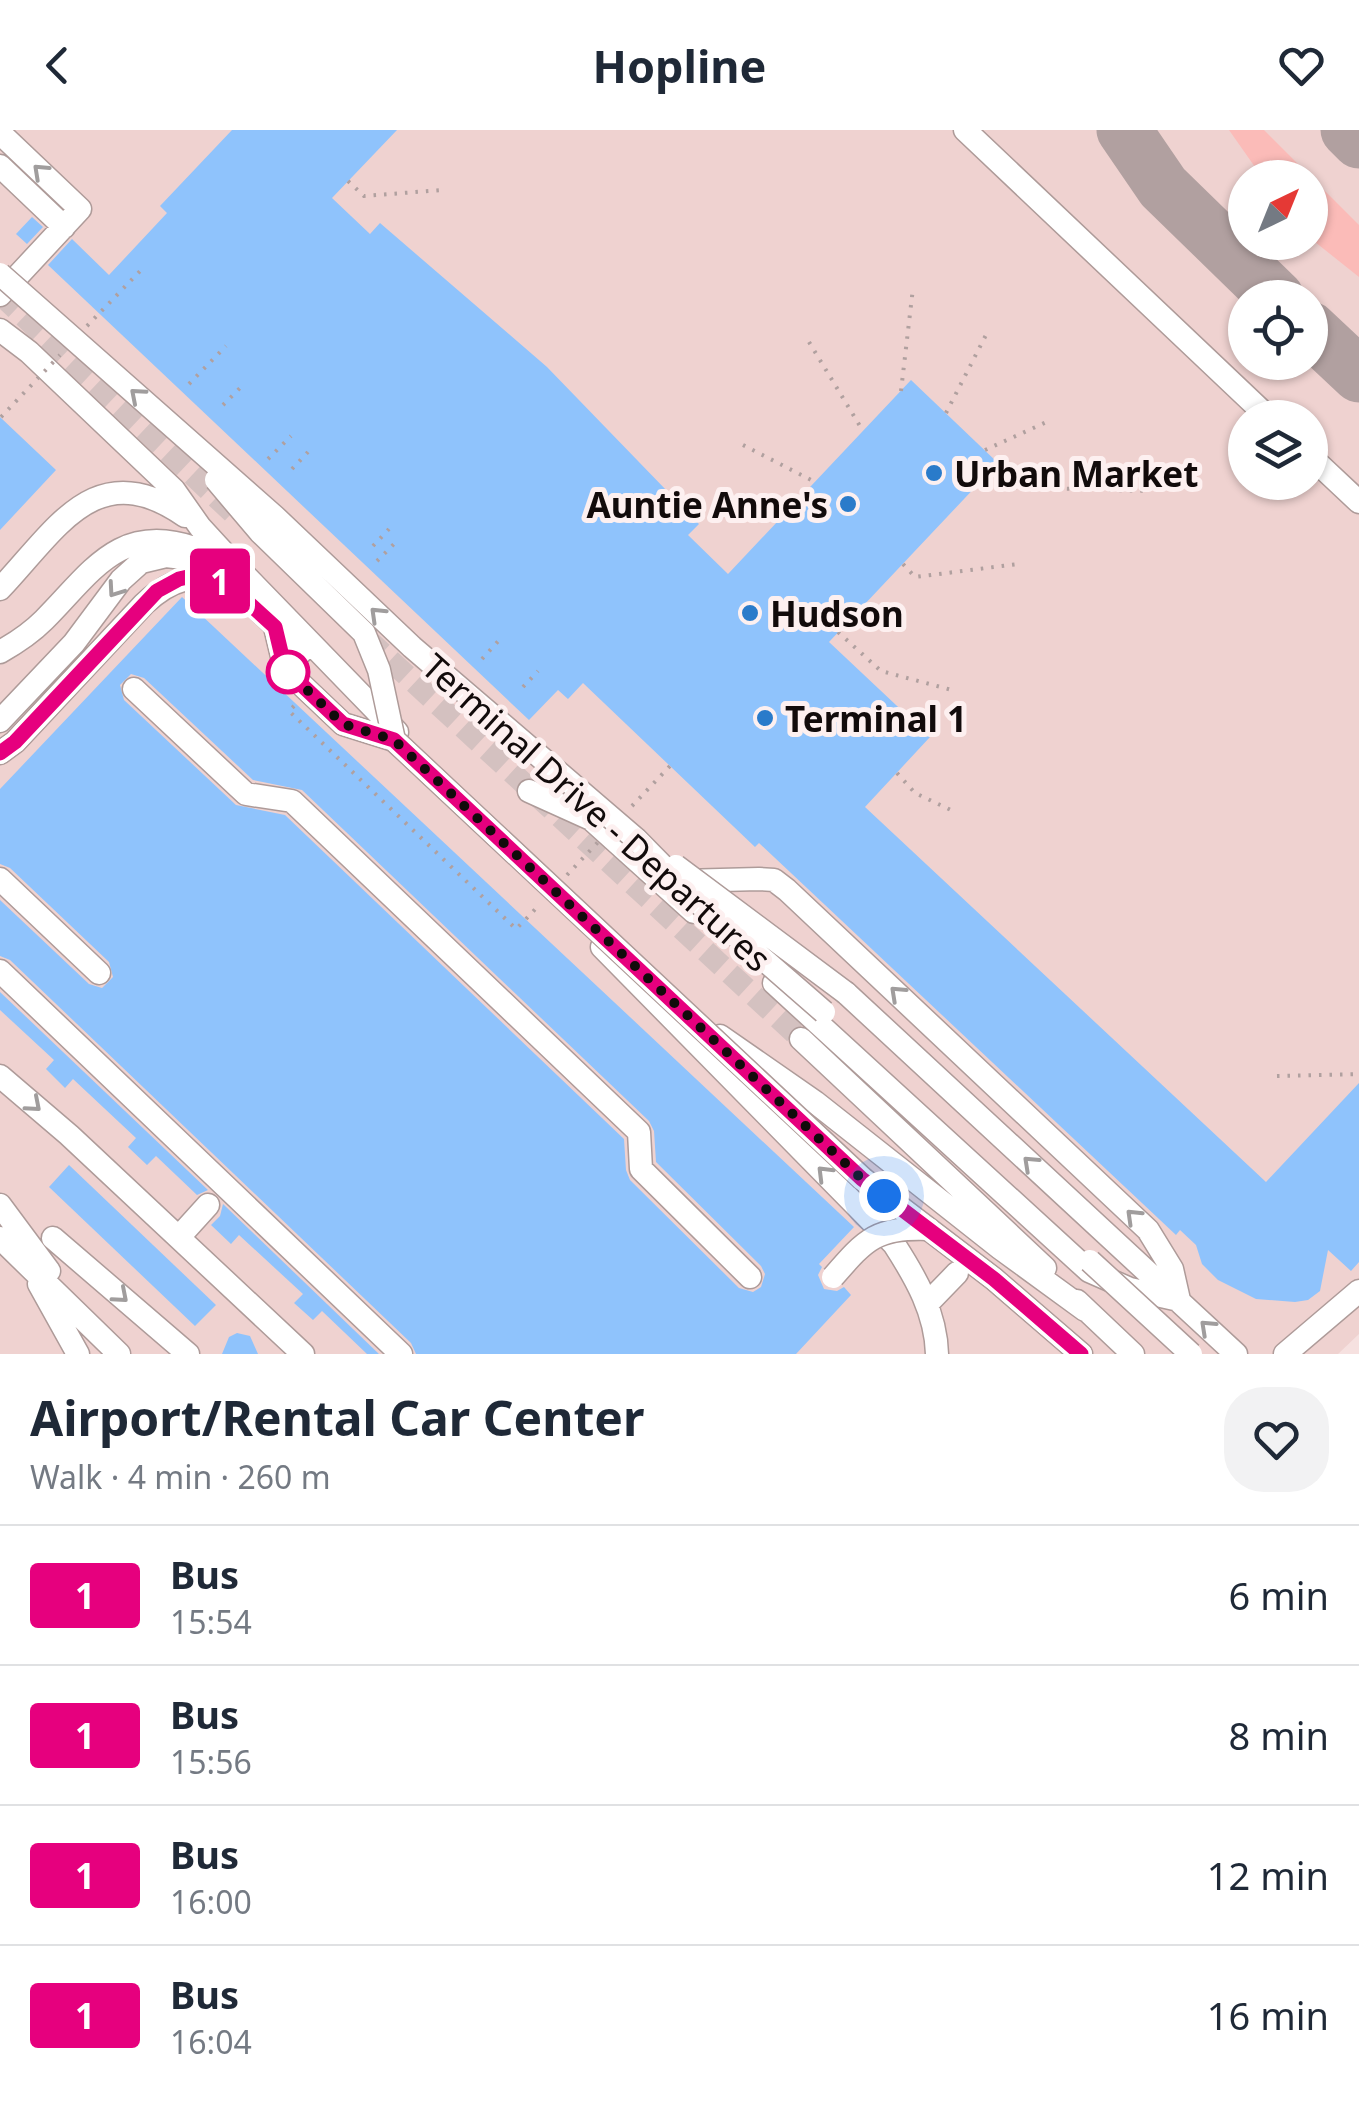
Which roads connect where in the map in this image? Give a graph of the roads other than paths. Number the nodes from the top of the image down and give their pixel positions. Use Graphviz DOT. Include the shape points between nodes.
graph roads {
  1 [pos="965,130"];
  2 [pos="0,133"];
  3 [pos="0,166"];
  4 [pos="64,226"];
  5 [pos="0,274"];
  6 [pos="0,295"];
  7 [pos="0,330"];
  8 [pos="1251,400"];
  9 [pos="174,428"];
  10 [pos="1328,473"];
  11 [pos="1359,502"];
  12 [pos="200,527"];
  13 [pos="234,564"];
  14 [pos="0,589"];
  15 [pos="0,634"];
  16 [pos="26,636"];
  17 [pos="0,652"];
  18 [pos="134,689"];
  19 [pos="0,721"];
  20 [pos="394,740"];
  21 [pos="15,751"];
  22 [pos="530,791"];
  23 [pos="636,839"];
  24 [pos="0,879"];
  25 [pos="660,882"];
  26 [pos="0,971"];
  27 [pos="99,973"];
  28 [pos="630,978"];
  29 [pos="801,1039"];
  30 [pos="0,1076"];
  31 [pos="0,1205"];
  32 [pos="208,1205"];
  33 [pos="928,1229"];
  34 [pos="178,1237"];
  35 [pos="0,1238"];
  36 [pos="53,1238"];
  37 [pos="27,1264"];
  38 [pos="957,1273"];
  39 [pos="750,1276"];
  40 [pos="832,1277"];
  41 [pos="1359,1291"];
  42 [pos="1179,1300"];
  43 [pos="927,1304"];
  44 [pos="74,1307"];
  45 [pos="1085,1310"];
  46 [pos="262,1316"];
  47 [pos="78,1354"];
  48 [pos="118,1354"];
  49 [pos="188,1354"];
  50 [pos="284,1354"];
  51 [pos="303,1354"];
  52 [pos="401,1354"];
  53 [pos="936,1354"];
  54 [pos="1081,1354"];
  55 [pos="1133,1354"];
  56 [pos="1190,1354"];
  57 [pos="1236,1354"];
  58 [pos="1285,1354"];
  1 -- 8 [label="street"];
  4 -- 2 [label="street, one-way" via="80,209"];
  3 -- 4 [label="street"];
  4 -- 6 [label="street"];
  9 -- 5 [label="street, Terminal Drive - Departures, one-way, bridge"];
  7 -- 12 [label="street" via="174,490"];
  9 -- 20 [label="street, bridge" via="260,532 364,634"];
  23 -- 9 [label="street, Terminal Drive - Departures, one-way, bridge" via="412,647"];
  10 -- 11 [label="street"];
  12 -- 13 [label="street"];
  12 -- 14 [label="street" via="147,496 99,494"];
  13 -- 16 [label="street" via="171,541 137,541 93,568"];
  13 -- 19 [label="street, one-way" via="166,556 140,562"];
  13 -- 28 [label="street"];
  15 -- 16 [label="street"];
  16 -- 17 [label="street"];
  18 -- 39 [label="street" via="246,794 292,801 510,1008 639,1132 641,1169"];
  20 -- 21 [label="street" via="230,586 192,576 167,584 144,604"];
  20 -- 33 [label="street, bridge" via="862,1179"];
  22 -- 25 [label="street" via="591,820"];
  42 -- 23 [label="street, one-way, bridge" via="846,993"];
  23 -- 56 [label="street, Terminal Drive - Departures, bridge"];
  24 -- 27 [label="street"];
  25 -- 42 [label="street" via="1089,1271"];
  42 -- 25 [label="street, one-way" via="1172,1270 1148,1230 788,890 759,879"];
  26 -- 52 [label="street"];
  43 -- 28 [label="street, one-way" via="894,1244"];
  28 -- 45 [label="street" via="814,1102"];
  29 -- 45 [label="street"];
  30 -- 34 [label="street, one-way"];
  31 -- 44 [label="street"];
  32 -- 34 [label="street"];
  33 -- 40 [label="street, bridge" via="880,1232"];
  33 -- 54 [label="street"];
  34 -- 46 [label="street"];
  35 -- 37 [label="street"];
  36 -- 49 [label="street, one-way"];
  37 -- 44 [label="street"];
  37 -- 47 [label="street"];
  38 -- 43 [label="street"];
  41 -- 58 [label="street"];
  57 -- 42 [label="street, one-way"];
  43 -- 53 [label="street"];
  44 -- 48 [label="street"];
  45 -- 55 [label="street"];
  46 -- 50 [label="street"];
  46 -- 51 [label="street"];
}
